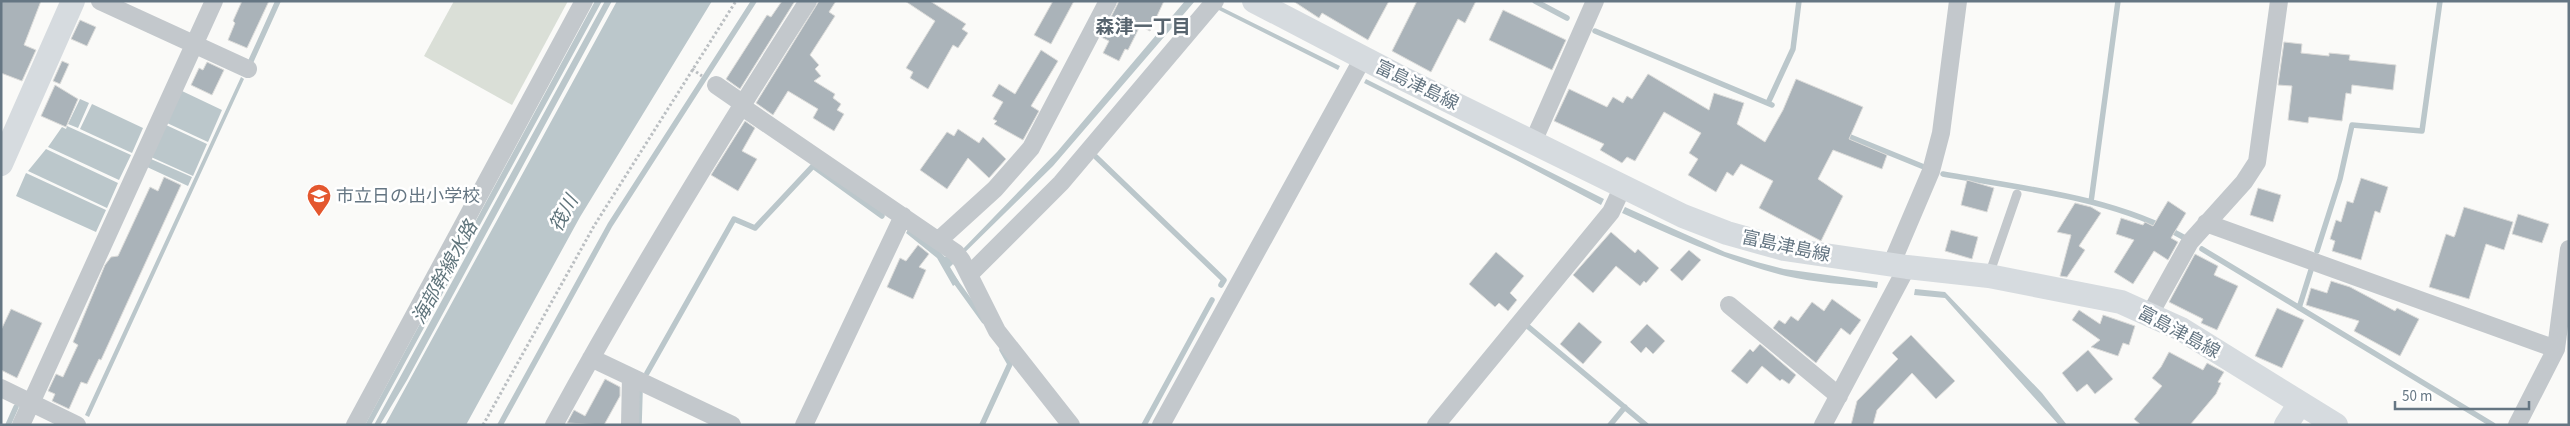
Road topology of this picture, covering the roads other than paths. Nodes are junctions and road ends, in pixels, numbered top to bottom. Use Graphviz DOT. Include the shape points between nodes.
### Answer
graph roads {
  1 [pos="73,1"];
  2 [pos="100,1"];
  3 [pos="214,1"];
  4 [pos="584,1"];
  5 [pos="808,1"];
  6 [pos="1108,1"];
  7 [pos="1254,1"];
  8 [pos="1596,1"];
  9 [pos="1958,1"];
  10 [pos="2279,1"];
  11 [pos="1213,4"];
  12 [pos="195,44"];
  13 [pos="1363,58"];
  14 [pos="248,69"];
  15 [pos="716,85"];
  16 [pos="742,104"];
  17 [pos="1533,142"];
  18 [pos="1,164"];
  19 [pos="1623,186"];
  20 [pos="2016,194"];
  21 [pos="903,216"];
  22 [pos="2206,223"];
  23 [pos="939,240"];
  24 [pos="2569,249"];
  25 [pos="962,263"];
  26 [pos="1899,266"];
  27 [pos="1989,276"];
  28 [pos="1729,305"];
  29 [pos="2150,314"];
  30 [pos="2556,348"];
  31 [pos="591,358"];
  32 [pos="631,377"];
  33 [pos="1,388"];
  34 [pos="1839,396"];
  35 [pos="31,402"];
  36 [pos="2300,403"];
  37 [pos="1827,423"];
  38 [pos="21,425"];
  39 [pos="77,425"];
  40 [pos="355,425"];
  41 [pos="554,425"];
  42 [pos="630,425"];
  43 [pos="732,425"];
  44 [pos="804,425"];
  45 [pos="1071,425"];
  46 [pos="1161,425"];
  47 [pos="1436,425"];
  48 [pos="2286,425"];
  49 [pos="2336,425"];
  50 [pos="2517,425"];
  1 -- 18 [label="main road"];
  2 -- 12 [label="street"];
  3 -- 12 [label="street"];
  4 -- 40 [label="street"];
  5 -- 16 [label="street"];
  6 -- 23 [label="street" via="1031,148 995,189"];
  7 -- 13 [label="main road, 富島津島線"];
  8 -- 17 [label="street"];
  9 -- 26 [label="street" via="1941,133"];
  10 -- 22 [label="street" via="2257,162 2244,182"];
  11 -- 25 [label="street" via="1061,183"];
  12 -- 14 [label="street"];
  12 -- 35 [label="street"];
  13 -- 17 [label="main road, 富島津島線"];
  13 -- 46 [label="street"];
  15 -- 16 [label="street"];
  16 -- 21 [label="street"];
  16 -- 31 [label="street"];
  17 -- 19 [label="main road, 富島津島線"];
  19 -- 26 [label="main road, 富島津島線" via="1683,216 1727,233 1784,249"];
  19 -- 47 [label="street" via="1611,212"];
  20 -- 27 [label="lane"];
  21 -- 23 [label="street"];
  21 -- 44 [label="street"];
  22 -- 29 [label="street" via="2190,242"];
  22 -- 30 [label="street"];
  23 -- 25 [label="street"];
  24 -- 30 [label="street"];
  25 -- 45 [label="street" via="997,331"];
  26 -- 27 [label="main road, 富島津島線"];
  26 -- 34 [label="street"];
  27 -- 29 [label="main road, 富島津島線" via="2121,302"];
  28 -- 34 [label="street"];
  29 -- 36 [label="main road, 富島津島線" via="2181,329"];
  30 -- 50 [label="street"];
  31 -- 32 [label="street"];
  31 -- 41 [label="street"];
  32 -- 42 [label="street"];
  32 -- 43 [label="street"];
  33 -- 35 [label="street"];
  34 -- 37 [label="street"];
  35 -- 38 [label="street"];
  35 -- 39 [label="street"];
  36 -- 48 [label="main road"];
  36 -- 49 [label="main road, 富島津島線"];
}
